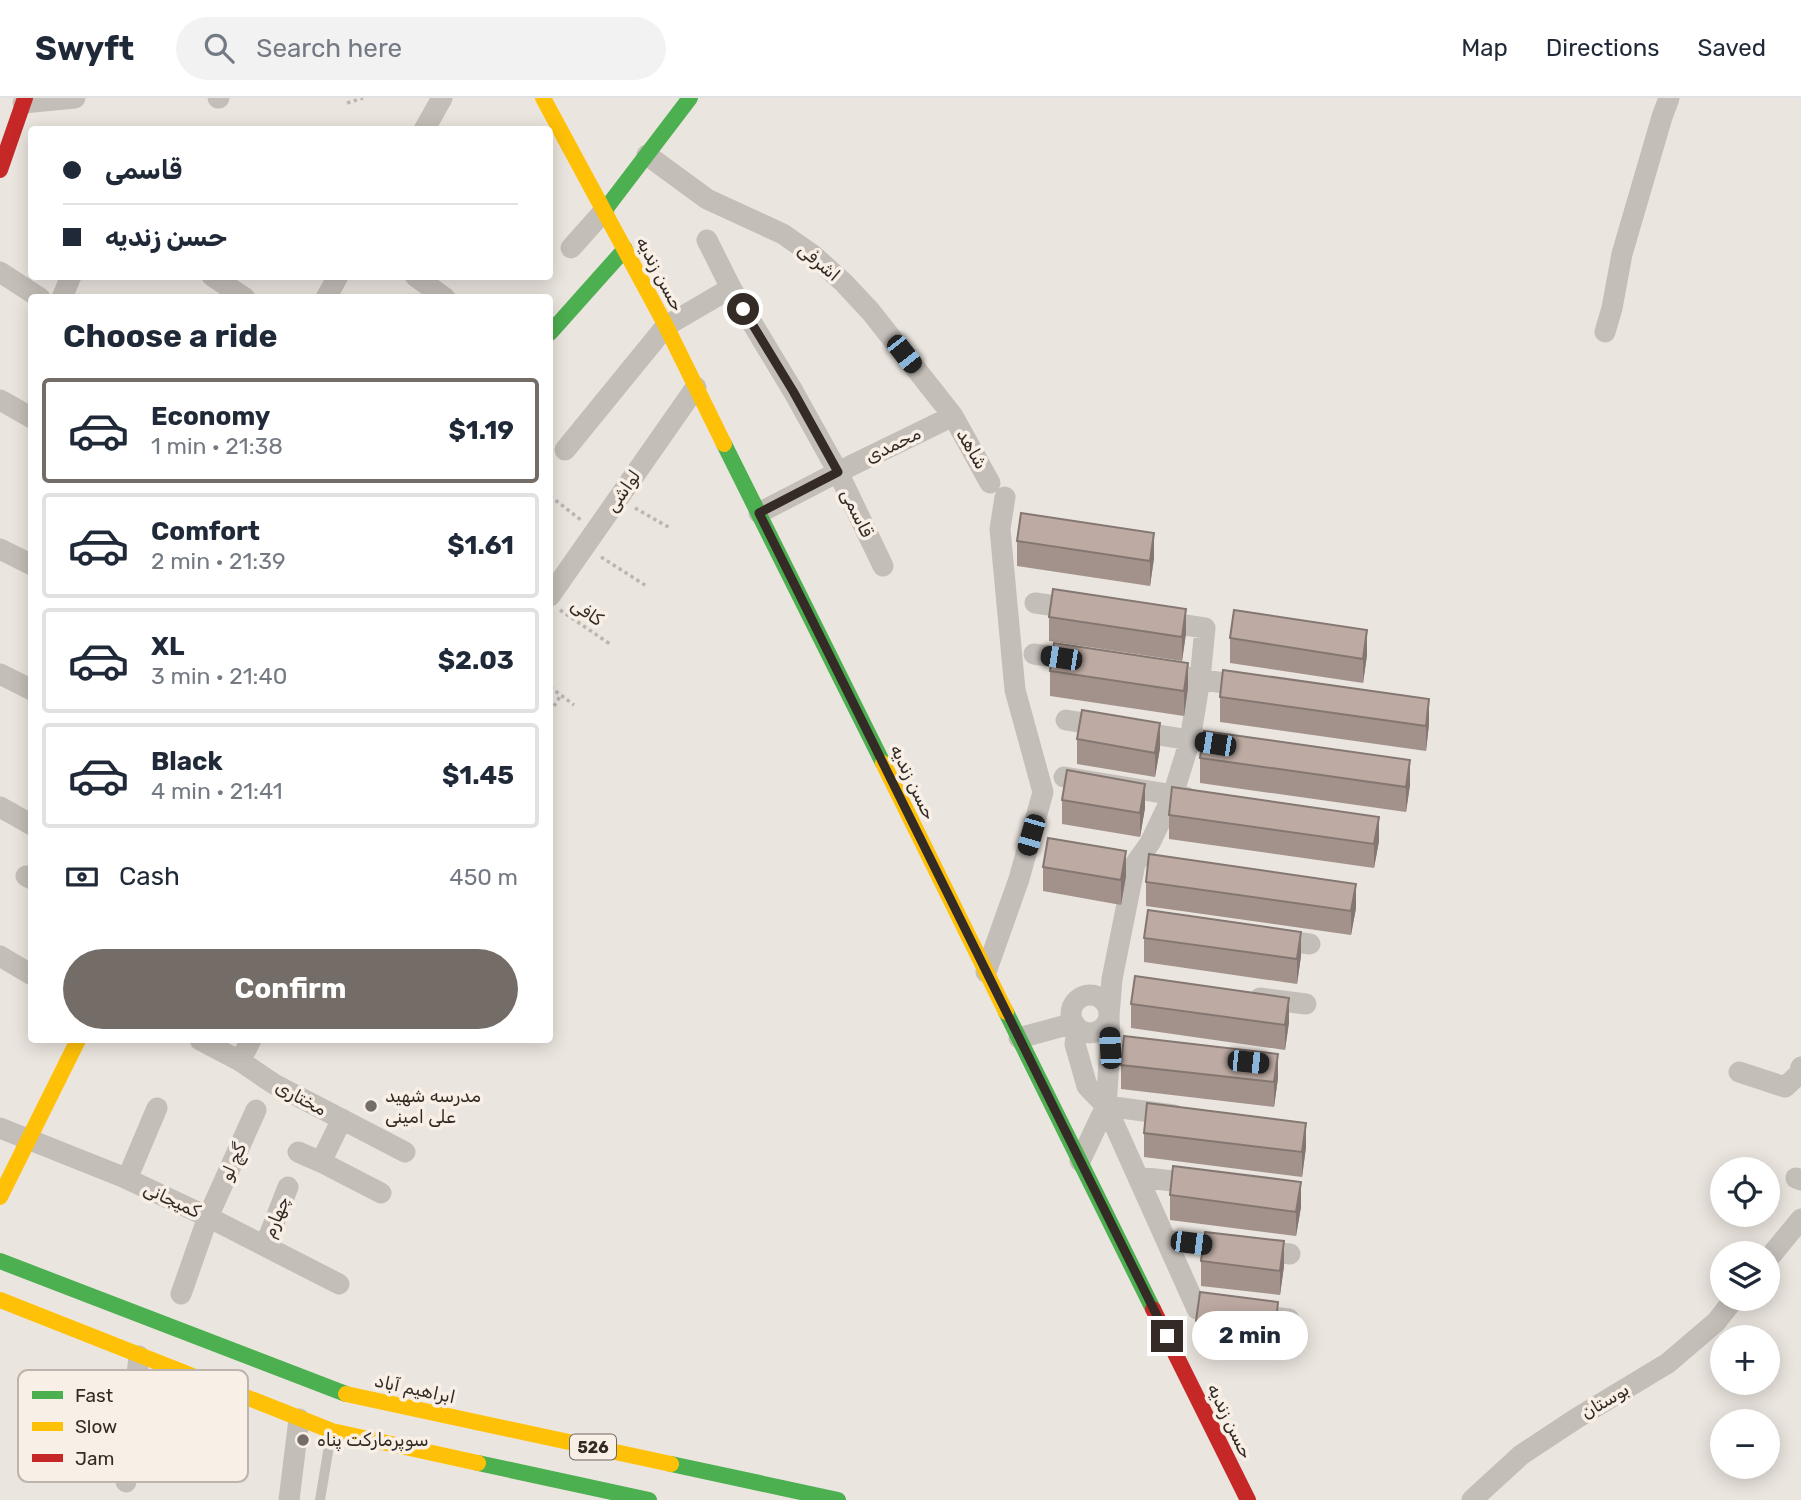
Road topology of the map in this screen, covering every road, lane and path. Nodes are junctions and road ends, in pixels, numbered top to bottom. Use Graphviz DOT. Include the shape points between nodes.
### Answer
graph roads {
  1 [pos="75,98"];
  2 [pos="363,98"];
  3 [pos="442,98"];
  4 [pos="543,98"];
  5 [pos="690,98"];
  6 [pos="1669,98"];
  7 [pos="24,101"];
  8 [pos="347,103"];
  9 [pos="426,126"];
  10 [pos="551,126"];
  11 [pos="7,131"];
  12 [pos="556,141"];
  13 [pos="647,155"];
  14 [pos="0,170"];
  15 [pos="604,211"];
  16 [pos="707,240"];
  17 [pos="571,248"];
  18 [pos="625,249"];
  19 [pos="0,272"];
  20 [pos="218,280"];
  21 [pos="731,288"];
  22 [pos="34,294"];
  23 [pos="239,294"];
  24 [pos="666,326"];
  25 [pos="553,330"];
  26 [pos="1605,332"];
  27 [pos="696,387"];
  28 [pos="0,400"];
  29 [pos="28,416"];
  30 [pos="953,416"];
  31 [pos="565,450"];
  32 [pos="838,472"];
  33 [pos="553,499"];
  34 [pos="618,499"];
  35 [pos="759,513"];
  36 [pos="670,528"];
  37 [pos="589,539"];
  38 [pos="0,549"];
  39 [pos="28,563"];
  40 [pos="883,566"];
  41 [pos="648,587"];
  42 [pos="554,603"];
  43 [pos="1035,603"];
  44 [pos="1101,612"];
  45 [pos="1140,618"];
  46 [pos="610,644"];
  47 [pos="1034,654"];
  48 [pos="1103,665"];
  49 [pos="0,674"];
  50 [pos="1172,675"];
  51 [pos="1200,679"];
  52 [pos="28,688"];
  53 [pos="1264,688"];
  54 [pos="553,689"];
  55 [pos="561,695"];
  56 [pos="574,705"];
  57 [pos="553,707"];
  58 [pos="1066,720"];
  59 [pos="1190,740"];
  60 [pos="1216,744"];
  61 [pos="1064,777"];
  62 [pos="1173,795"];
  63 [pos="1200,799"];
  64 [pos="0,807"];
  65 [pos="28,823"];
  66 [pos="1112,860"];
  67 [pos="1135,864"];
  68 [pos="1163,868"];
  69 [pos="1257,937"];
  70 [pos="1310,944"];
  71 [pos="0,956"];
  72 [pos="986,972"];
  73 [pos="28,973"];
  74 [pos="1237,995"];
  75 [pos="1306,1004"];
  76 [pos="1109,1016"];
  77 [pos="1076,1026"];
  78 [pos="1019,1038"];
  79 [pos="76,1043"];
  80 [pos="206,1043"];
  81 [pos="249,1043"];
  82 [pos="240,1061"];
  83 [pos="1801,1067"];
  84 [pos="1739,1072"];
  85 [pos="1107,1106"];
  86 [pos="157,1108"];
  87 [pos="256,1110"];
  88 [pos="1188,1117"];
  89 [pos="342,1119"];
  90 [pos="0,1128"];
  91 [pos="28,1139"];
  92 [pos="298,1152"];
  93 [pos="405,1152"];
  94 [pos="1080,1161"];
  95 [pos="321,1162"];
  96 [pos="1138,1177"];
  97 [pos="127,1179"];
  98 [pos="288,1187"];
  99 [pos="1220,1187"];
  100 [pos="381,1193"];
  101 [pos="0,1197"];
  102 [pos="208,1217"];
  103 [pos="1801,1219"];
  104 [pos="1166,1240"];
  105 [pos="1780,1244"];
  106 [pos="265,1246"];
  107 [pos="1290,1254"];
  108 [pos="0,1261"];
  109 [pos="339,1284"];
  110 [pos="181,1294"];
  111 [pos="0,1300"];
  112 [pos="1725,1311"];
  113 [pos="1289,1319"];
  114 [pos="139,1356"];
  115 [pos="138,1370"];
  116 [pos="175,1370"];
  117 [pos="248,1399"];
  118 [pos="299,1419"];
  119 [pos="332,1431"];
  120 [pos="558,1480"];
  121 [pos="1242,1495"];
  122 [pos="289,1500"];
  123 [pos="320,1500"];
  124 [pos="548,1500"];
  125 [pos="649,1500"];
  126 [pos="838,1500"];
  127 [pos="1472,1500"];
  1 -- 7 [label="street"];
  2 -- 8 [label="path"];
  3 -- 9 [label="street"];
  4 -- 10 [label="street, حسن زندیه"];
  5 -- 13 [label="street"];
  6 -- 26 [label="street" via="1622,254"];
  7 -- 11 [label="street"];
  11 -- 14 [label="street"];
  12 -- 15 [label="street, حسن زندیه"];
  13 -- 15 [label="street"];
  13 -- 30 [label="street, اشرفی" via="707,199 783,233 813,255 872,312"];
  15 -- 17 [label="street"];
  15 -- 18 [label="street, حسن زندیه"];
  16 -- 21 [label="street, قاسمی"];
  18 -- 24 [label="street, حسن زندیه"];
  18 -- 25 [label="street"];
  19 -- 22 [label="street"];
  20 -- 23 [label="street"];
  21 -- 24 [label="street"];
  21 -- 32 [label="street, قاسمی"];
  24 -- 27 [label="street, حسن زندیه"];
  24 -- 31 [label="street"];
  27 -- 34 [label="street, لواشی"];
  27 -- 35 [label="street, حسن زندیه"];
  28 -- 29 [label="street"];
  30 -- 32 [label="street, محمدی"];
  30 -- 72 [label="street, شاهد" via="998,490 1015,690 1043,792"];
  32 -- 35 [label="street, محمدی"];
  32 -- 40 [label="street, قاسمی"];
  33 -- 37 [label="path"];
  34 -- 36 [label="path"];
  34 -- 37 [label="street, لواشی"];
  35 -- 72 [label="street, حسن زندیه"];
  37 -- 41 [label="path"];
  37 -- 42 [label="street, لواشی"];
  38 -- 39 [label="street"];
  42 -- 46 [label="path, کافی"];
  43 -- 44 [label="street"];
  45 -- 51 [label="street" via="1205,628"];
  47 -- 48 [label="street"];
  49 -- 52 [label="street"];
  50 -- 51 [label="street"];
  51 -- 53 [label="street"];
  51 -- 59 [label="street"];
  54 -- 55 [label="path"];
  55 -- 56 [label="path"];
  55 -- 57 [label="path"];
  58 -- 59 [label="street"];
  59 -- 60 [label="street"];
  59 -- 62 [label="street"];
  61 -- 62 [label="street"];
  62 -- 63 [label="street"];
  62 -- 67 [label="street"];
  64 -- 65 [label="street"];
  66 -- 67 [label="street"];
  67 -- 68 [label="street"];
  67 -- 76 [label="street" via="1132,921"];
  69 -- 70 [label="street"];
  71 -- 73 [label="street"];
  72 -- 78 [label="street, حسن زندیه"];
  74 -- 75 [label="street"];
  76 -- 77 [label="street" via="1104,1027 1094,1032"];
  76 -- 77 [label="street" via="1102,999 1083,996 1071,1011"];
  76 -- 85 [label="street" via="1117,1048"];
  77 -- 78 [label="street"];
  77 -- 85 [label="street" via="1075,1044 1087,1086"];
  78 -- 94 [label="street, حسن زندیه"];
  79 -- 91 [label="street"];
  80 -- 82 [label="street, مختاری"];
  81 -- 82 [label="street"];
  82 -- 89 [label="street, مختاری"];
  83 -- 84 [label="street" via="1785,1087"];
  85 -- 88 [label="street"];
  85 -- 94 [label="street"];
  85 -- 96 [label="street"];
  86 -- 97 [label="street"];
  87 -- 102 [label="street, گچ لو"];
  89 -- 93 [label="street, مختاری"];
  89 -- 95 [label="street"];
  90 -- 91 [label="street, کمیجانی"];
  91 -- 97 [label="street, کمیجانی"];
  91 -- 101 [label="street"];
  92 -- 95 [label="street"];
  94 -- 121 [label="street, حسن زندیه"];
  95 -- 100 [label="street"];
  96 -- 99 [label="street"];
  96 -- 104 [label="street"];
  97 -- 102 [label="street, کمیجانی"];
  98 -- 106 [label="street, چهارم"];
  102 -- 106 [label="street, کمیجانی"];
  102 -- 110 [label="street, گچ لو"];
  103 -- 105 [label="street"];
  104 -- 107 [label="street"];
  104 -- 113 [label="street" via="1197,1309"];
  106 -- 109 [label="street, کمیجانی"];
  108 -- 126 [label="street, ابراهیم آباد / 526" via="347,1394"];
  111 -- 114 [label="street, 526"];
  112 -- 127 [label="street, بوستان" via="1668,1363 1521,1455"];
  114 -- 115 [label="street"];
  114 -- 116 [label="street, 526"];
  117 -- 118 [label="street, 526"];
  118 -- 119 [label="street, 526"];
  118 -- 122 [label="street"];
  119 -- 120 [label="street, 526"];
  119 -- 123 [label="lane"];
  120 -- 124 [label="street"];
  120 -- 125 [label="street, 526"];
}
